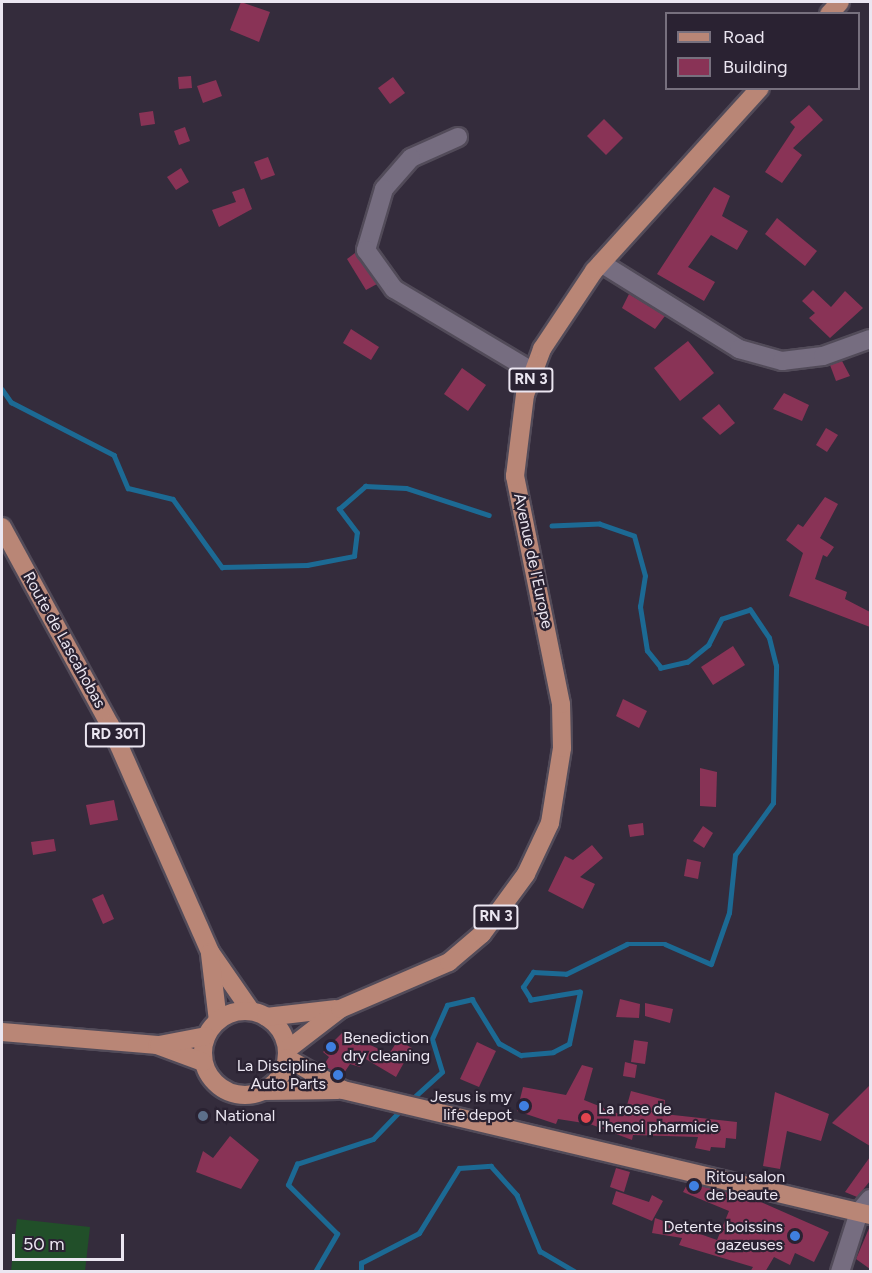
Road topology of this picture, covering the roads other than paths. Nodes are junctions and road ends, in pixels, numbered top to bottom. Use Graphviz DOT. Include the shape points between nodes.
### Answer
graph roads {
  1 [pos="758,90"];
  2 [pos="458,137"];
  3 [pos="601,263"];
  4 [pos="870,339"];
  5 [pos="534,372"];
  6 [pos="4,533"];
  7 [pos="210,952"];
  8 [pos="340,1009"];
  9 [pos="259,1014"];
  10 [pos="218,1021"];
  11 [pos="2,1032"];
  12 [pos="206,1036"];
  13 [pos="157,1045"];
  14 [pos="287,1054"];
  15 [pos="203,1062"];
  16 [pos="343,1090"];
  17 [pos="264,1091"];
  18 [pos="867,1208"];
  19 [pos="840,1272"];
  1 -- 3 [label="main road, Avenue de l'Europe / RN 3"];
  2 -- 5 [label="street" via="411,158 384,189 366,250 394,289"];
  3 -- 4 [label="street" via="739,349 782,361 823,356"];
  3 -- 5 [label="main road, Avenue de l'Europe / RN 3" via="562,313"];
  5 -- 8 [label="main road, Avenue de l'Europe / RN 3" via="516,436 515,476 561,704 562,748 550,823 526,874 482,934 449,962"];
  6 -- 7 [label="main road, Route de Lascahobas / RD 301" via="111,725"];
  7 -- 9 [label="main road, Route de Lascahobas / RD 301"];
  7 -- 10 [label="main road, Route de Lascahobas / RD 301"];
  8 -- 9 [label="main road, Avenue de l'Europe / RN 3"];
  8 -- 14 [label="main road, Avenue de l'Europe / RN 3"];
  9 -- 10 [label="main road"];
  9 -- 14 [label="main road" via="277,1025"];
  10 -- 12 [label="main road"];
  11 -- 13 [label="main road"];
  12 -- 13 [label="main road"];
  12 -- 15 [label="main road"];
  13 -- 15 [label="main road"];
  14 -- 16 [label="main road"];
  14 -- 17 [label="main road" via="283,1072"];
  15 -- 17 [label="main road" via="215,1084 230,1093"];
  16 -- 17 [label="main road"];
  16 -- 18 [label="main road"];
  18 -- 19 [label="street"];
}
